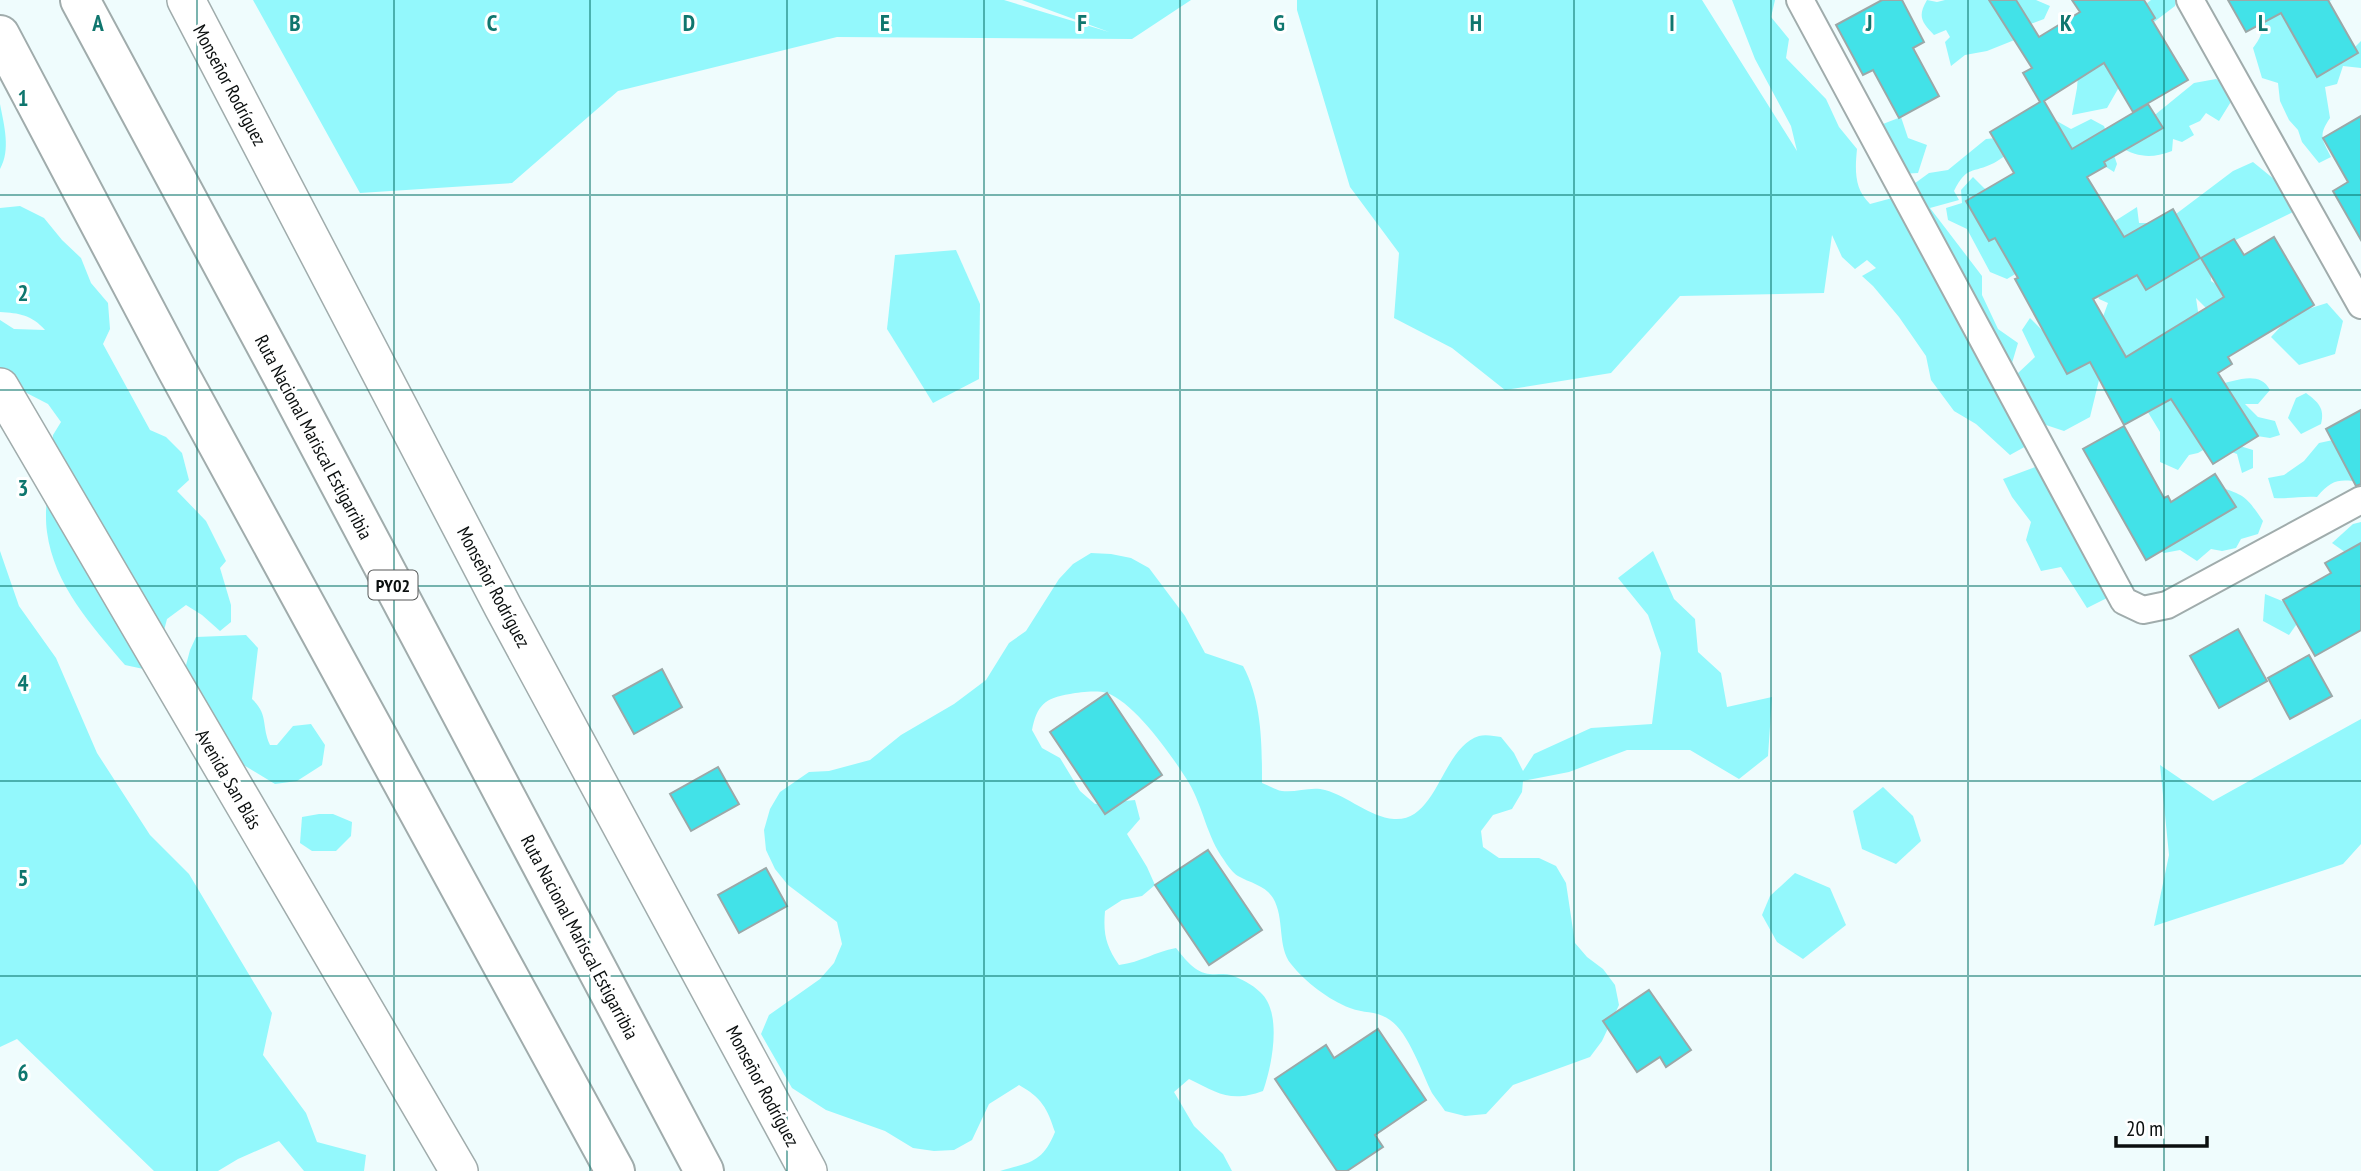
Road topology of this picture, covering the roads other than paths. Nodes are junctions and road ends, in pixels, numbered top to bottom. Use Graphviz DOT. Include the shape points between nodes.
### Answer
graph roads {
  1 [pos="80,0"];
  2 [pos="186,0"];
  3 [pos="1800,0"];
  4 [pos="2190,0"];
  5 [pos="0,35"];
  6 [pos="2361,305"];
  7 [pos="0,387"];
  8 [pos="2361,500"];
  9 [pos="459,1171"];
  10 [pos="615,1171"];
  11 [pos="704,1171"];
  12 [pos="808,1171"];
  1 -- 11 [label="highway, Ruta Nacional Mariscal Estigarribia / PY02"];
  2 -- 12 [label="street, Monseñor Rodríguez" via="503,607"];
  3 -- 8 [label="street" via="2124,601 2143,610 2168,606"];
  4 -- 6 [label="street"];
  5 -- 10 [label="highway" via="176,368"];
  7 -- 9 [label="street, Avenida San Blás"];
}
